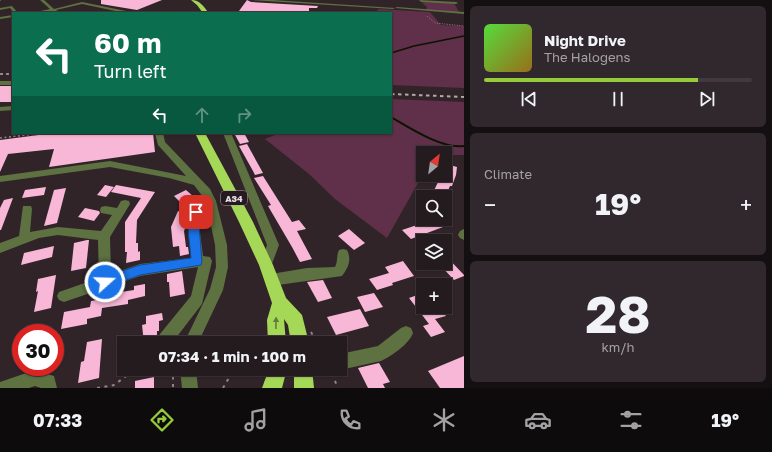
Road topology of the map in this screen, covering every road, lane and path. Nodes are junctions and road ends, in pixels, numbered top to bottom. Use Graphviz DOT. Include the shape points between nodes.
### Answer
graph roads {
  1 [pos="0,0"];
  2 [pos="2,0"];
  3 [pos="42,0"];
  4 [pos="193,0"];
  5 [pos="253,0"];
  6 [pos="266,0"];
  7 [pos="351,0"];
  8 [pos="421,0"];
  9 [pos="455,1"];
  10 [pos="308,4"];
  11 [pos="399,5"];
  12 [pos="344,6"];
  13 [pos="352,6"];
  14 [pos="376,7"];
  15 [pos="238,8"];
  16 [pos="0,9"];
  17 [pos="413,9"];
  18 [pos="53,10"];
  19 [pos="304,10"];
  20 [pos="15,12"];
  21 [pos="39,12"];
  22 [pos="58,12"];
  23 [pos="129,12"];
  24 [pos="205,12"];
  25 [pos="236,12"];
  26 [pos="344,12"];
  27 [pos="464,13"];
  28 [pos="427,15"];
  29 [pos="12,16"];
  30 [pos="0,18"];
  31 [pos="464,26"];
  32 [pos="0,82"];
  33 [pos="12,83"];
  34 [pos="12,108"];
  35 [pos="0,109"];
  36 [pos="41,134"];
  37 [pos="159,134"];
  38 [pos="201,134"];
  39 [pos="228,134"];
  40 [pos="20,136"];
  41 [pos="0,138"];
  42 [pos="182,167"];
  43 [pos="168,175"];
  44 [pos="0,179"];
  45 [pos="198,183"];
  46 [pos="27,208"];
  47 [pos="187,208"];
  48 [pos="105,210"];
  49 [pos="104,236"];
  50 [pos="24,239"];
  51 [pos="0,248"];
  52 [pos="343,254"];
  53 [pos="201,261"];
  54 [pos="266,265"];
  55 [pos="271,280"];
  56 [pos="105,282"];
  57 [pos="64,296"];
  58 [pos="280,303"];
  59 [pos="310,329"];
  60 [pos="406,333"];
  61 [pos="167,336"];
  62 [pos="193,336"];
  63 [pos="276,336"];
  64 [pos="299,336"];
  65 [pos="314,336"];
  66 [pos="347,364"];
  67 [pos="126,376"];
  68 [pos="174,376"];
  69 [pos="230,376"];
  70 [pos="276,376"];
  71 [pos="303,376"];
  72 [pos="337,376"];
  73 [pos="6,388"];
  74 [pos="49,388"];
  75 [pos="97,388"];
  76 [pos="173,388"];
  77 [pos="223,388"];
  78 [pos="272,388"];
  79 [pos="304,388"];
  80 [pos="338,388"];
  1 -- 2 [label="path"];
  3 -- 18 [label="street"];
  4 -- 24 [label="highway"];
  5 -- 6 [label="street"];
  6 -- 10 [label="street"];
  7 -- 13 [label="street"];
  8 -- 9 [label="street"];
  9 -- 27 [label="street" via="460,4 459,7"];
  10 -- 12 [label="street"];
  10 -- 19 [label="street"];
  11 -- 14 [label="street"];
  11 -- 14 [label="street" via="385,3"];
  11 -- 17 [label="street"];
  11 -- 17 [label="street"];
  12 -- 13 [label="street"];
  12 -- 26 [label="street"];
  13 -- 14 [label="street"];
  15 -- 25 [label="street"];
  16 -- 20 [label="street" via="10,6"];
  17 -- 27 [label="street"];
  18 -- 21 [label="street"];
  18 -- 22 [label="street"];
  18 -- 23 [label="street" via="82,3"];
  28 -- 31 [label="path" via="435,23"];
  29 -- 30 [label="street"];
  32 -- 33 [label="street"];
  34 -- 35 [label="street"];
  36 -- 40 [label="path"];
  37 -- 42 [label="street" via="161,143"];
  38 -- 54 [label="highway, A34"];
  39 -- 54 [label="street" via="273,245"];
  40 -- 41 [label="path"];
  42 -- 43 [label="street"];
  42 -- 45 [label="street"];
  43 -- 44 [label="street" via="110,164"];
  43 -- 45 [label="street"];
  45 -- 62 [label="street" via="211,202 221,245 222,267 216,290"];
  46 -- 50 [label="street"];
  47 -- 53 [label="street" via="196,212 194,225"];
  48 -- 49 [label="street" via="122,208"];
  49 -- 50 [label="street" via="58,231"];
  49 -- 56 [label="street"];
  50 -- 51 [label="street"];
  52 -- 55 [label="street" via="343,265 338,272"];
  53 -- 56 [label="street" via="140,270"];
  53 -- 61 [label="street" via="197,299"];
  54 -- 55 [label="highway, A34"];
  55 -- 58 [label="highway, A34"];
  56 -- 57 [label="street" via="78,286"];
  63 -- 58 [label="highway, one-way" via="275,320"];
  58 -- 64 [label="highway, A34" via="296,321"];
  59 -- 65 [label="path"];
  60 -- 66 [label="street" via="381,353"];
  67 -- 75 [label="path" via="114,385"];
  68 -- 76 [label="path"];
  69 -- 77 [label="path"];
  70 -- 78 [label="highway"];
  71 -- 79 [label="highway"];
  72 -- 80 [label="path"];
  73 -- 74 [label="street" via="36,378 48,382"];
}
